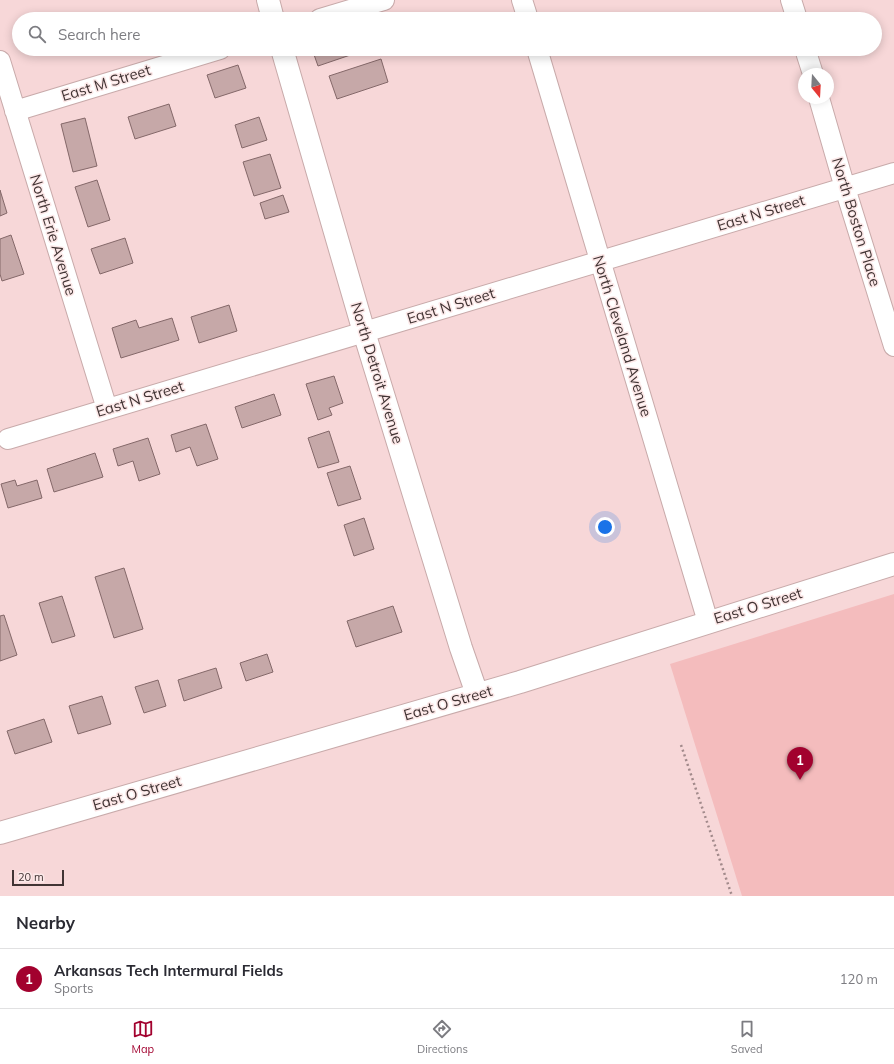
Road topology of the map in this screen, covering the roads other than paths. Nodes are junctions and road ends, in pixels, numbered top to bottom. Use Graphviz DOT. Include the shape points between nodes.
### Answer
graph roads {
  1 [pos="268,0"];
  2 [pos="384,0"];
  3 [pos="522,0"];
  4 [pos="791,0"];
  5 [pos="271,12"];
  6 [pos="344,12"];
  7 [pos="526,12"];
  8 [pos="795,12"];
  9 [pos="196,56"];
  10 [pos="284,56"];
  11 [pos="539,56"];
  12 [pos="807,56"];
  13 [pos="0,61"];
  14 [pos="811,68"];
  15 [pos="822,104"];
  16 [pos="15,110"];
  17 [pos="894,173"];
  18 [pos="845,188"];
  19 [pos="600,261"];
  20 [pos="364,332"];
  21 [pos="894,346"];
  22 [pos="107,409"];
  23 [pos="8,439"];
  24 [pos="894,564"];
  25 [pos="708,622"];
  26 [pos="477,694"];
  27 [pos="0,833"];
  1 -- 5 [label="street"];
  2 -- 6 [label="street"];
  3 -- 7 [label="street"];
  4 -- 8 [label="street"];
  9 -- 16 [label="street, East M Street"];
  10 -- 20 [label="street, North Detroit Avenue"];
  11 -- 19 [label="street, North Cleveland Avenue"];
  12 -- 14 [label="street"];
  13 -- 16 [label="street, North Erie Avenue"];
  15 -- 18 [label="street, North Boston Place"];
  16 -- 22 [label="street, North Erie Avenue"];
  17 -- 18 [label="street, East N Street"];
  18 -- 19 [label="street, East N Street"];
  18 -- 21 [label="street, North Boston Place"];
  19 -- 20 [label="street, East N Street"];
  19 -- 25 [label="street, North Cleveland Avenue"];
  20 -- 22 [label="street, East N Street"];
  20 -- 26 [label="street, North Detroit Avenue"];
  22 -- 23 [label="street, East N Street"];
  24 -- 25 [label="street, East O Street"];
  25 -- 26 [label="street, East O Street"];
  26 -- 27 [label="street, East O Street"];
}
